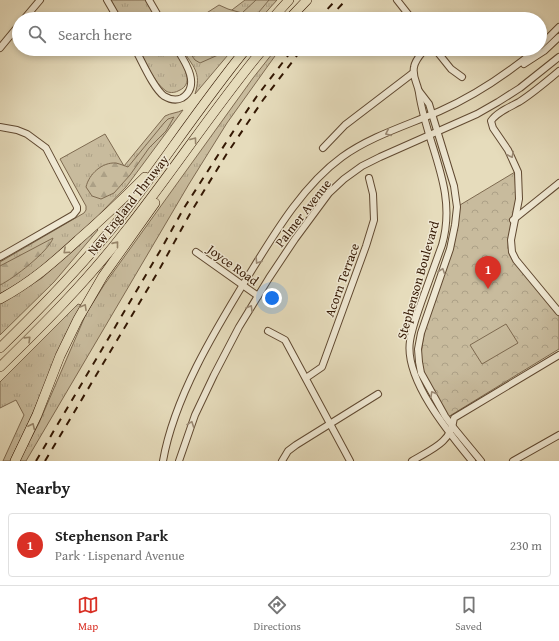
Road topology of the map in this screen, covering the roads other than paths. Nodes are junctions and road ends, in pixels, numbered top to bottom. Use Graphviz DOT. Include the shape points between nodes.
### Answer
graph roads {
  1 [pos="40,0"];
  2 [pos="107,0"];
  3 [pos="149,0"];
  4 [pos="289,0"];
  5 [pos="307,0"];
  6 [pos="397,0"];
  7 [pos="30,12"];
  8 [pos="114,12"];
  9 [pos="156,12"];
  10 [pos="278,12"];
  11 [pos="296,12"];
  12 [pos="406,12"];
  13 [pos="559,27"];
  14 [pos="12,33"];
  15 [pos="559,37"];
  16 [pos="547,39"];
  17 [pos="0,48"];
  18 [pos="547,48"];
  19 [pos="139,56"];
  20 [pos="181,56"];
  21 [pos="241,56"];
  22 [pos="257,56"];
  23 [pos="420,56"];
  24 [pos="441,56"];
  25 [pos="528,56"];
  26 [pos="536,56"];
  27 [pos="559,57"];
  28 [pos="559,71"];
  29 [pos="413,73"];
  30 [pos="505,74"];
  31 [pos="462,77"];
  32 [pos="419,91"];
  33 [pos="432,114"];
  34 [pos="424,118"];
  35 [pos="0,127"];
  36 [pos="437,132"];
  37 [pos="429,135"];
  38 [pos="323,148"];
  39 [pos="166,157"];
  40 [pos="172,170"];
  41 [pos="369,178"];
  42 [pos="559,182"];
  43 [pos="513,220"];
  44 [pos="196,252"];
  45 [pos="0,257"];
  46 [pos="243,285"];
  47 [pos="258,296"];
  48 [pos="0,299"];
  49 [pos="559,312"];
  50 [pos="268,331"];
  51 [pos="0,348"];
  52 [pos="559,355"];
  53 [pos="0,366"];
  54 [pos="306,378"];
  55 [pos="378,394"];
  56 [pos="330,424"];
  57 [pos="453,427"];
  58 [pos="449,434"];
  59 [pos="559,435"];
  60 [pos="15,461"];
  61 [pos="163,461"];
  62 [pos="179,461"];
  63 [pos="282,461"];
  64 [pos="350,461"];
  65 [pos="412,461"];
  66 [pos="472,461"];
  67 [pos="481,461"];
  68 [pos="513,461"];
  1 -- 7 [label="street"];
  2 -- 8 [label="street"];
  3 -- 9 [label="street"];
  4 -- 10 [label="highway"];
  5 -- 11 [label="highway"];
  6 -- 12 [label="street"];
  13 -- 16 [label="street"];
  14 -- 17 [label="street"];
  15 -- 18 [label="street, Palmer Avenue"];
  19 -- 20 [label="street" via="157,88 164,96 174,100 187,94 191,83 187,65"];
  21 -- 39 [label="highway, New England Thruway"];
  40 -- 22 [label="highway, New England Thruway, one-way"];
  23 -- 29 [label="street" via="415,62"];
  24 -- 31 [label="street"];
  25 -- 30 [label="street, Palmer Avenue"];
  26 -- 30 [label="street, Palmer Avenue"];
  27 -- 36 [label="street, Palmer Avenue" via="498,102"];
  28 -- 43 [label="street, one-way" via="491,121 518,172 518,199"];
  29 -- 32 [label="street, Stephenson Boulevard"];
  29 -- 38 [label="street" via="345,125"];
  30 -- 33 [label="street, Palmer Avenue" via="467,98"];
  32 -- 33 [label="street, Stephenson Boulevard" via="429,104"];
  32 -- 34 [label="street, Stephenson Boulevard"];
  33 -- 34 [label="street, Palmer Avenue"];
  33 -- 36 [label="street, Stephenson Boulevard"];
  34 -- 37 [label="street, Stephenson Boulevard"];
  34 -- 46 [label="street, Palmer Avenue, one-way" via="363,145 342,157 325,172 309,187 295,206"];
  35 -- 45 [label="street" via="27,134 46,148 77,207 73,215"];
  36 -- 37 [label="street, Palmer Avenue"];
  57 -- 36 [label="street, Stephenson Boulevard, one-way" via="421,373 418,349 421,333 450,249 457,207 454,186"];
  37 -- 47 [label="street, Palmer Avenue" via="362,166 344,179 315,211"];
  37 -- 58 [label="street, Stephenson Boulevard" via="444,185 448,214 442,245 414,325 409,353 417,380"];
  39 -- 48 [label="highway, one-way" via="45,270"];
  39 -- 51 [label="highway, New England Thruway" via="85,260"];
  53 -- 40 [label="highway, New England Thruway, one-way" via="89,276 138,217"];
  60 -- 40 [label="highway, one-way" via="78,319 103,276 147,215"];
  41 -- 54 [label="street, Acorn Terrace" via="373,194 374,220 366,246 322,367"];
  42 -- 43 [label="street"];
  43 -- 49 [label="street" via="512,252"];
  44 -- 46 [label="street, Joyce Road"];
  46 -- 47 [label="street, Joyce Road"];
  46 -- 61 [label="street, Palmer Avenue" via="180,404"];
  62 -- 47 [label="street, Palmer Avenue, one-way" via="204,395"];
  50 -- 54 [label="street" via="285,340"];
  52 -- 57 [label="street" via="454,418"];
  54 -- 56 [label="street"];
  55 -- 56 [label="street"];
  56 -- 63 [label="street" via="291,448"];
  56 -- 64 [label="street"];
  57 -- 58 [label="street"];
  57 -- 67 [label="street, Stephenson Boulevard"];
  58 -- 65 [label="street" via="446,440"];
  58 -- 66 [label="street, Stephenson Boulevard"];
  59 -- 68 [label="street"];
}
